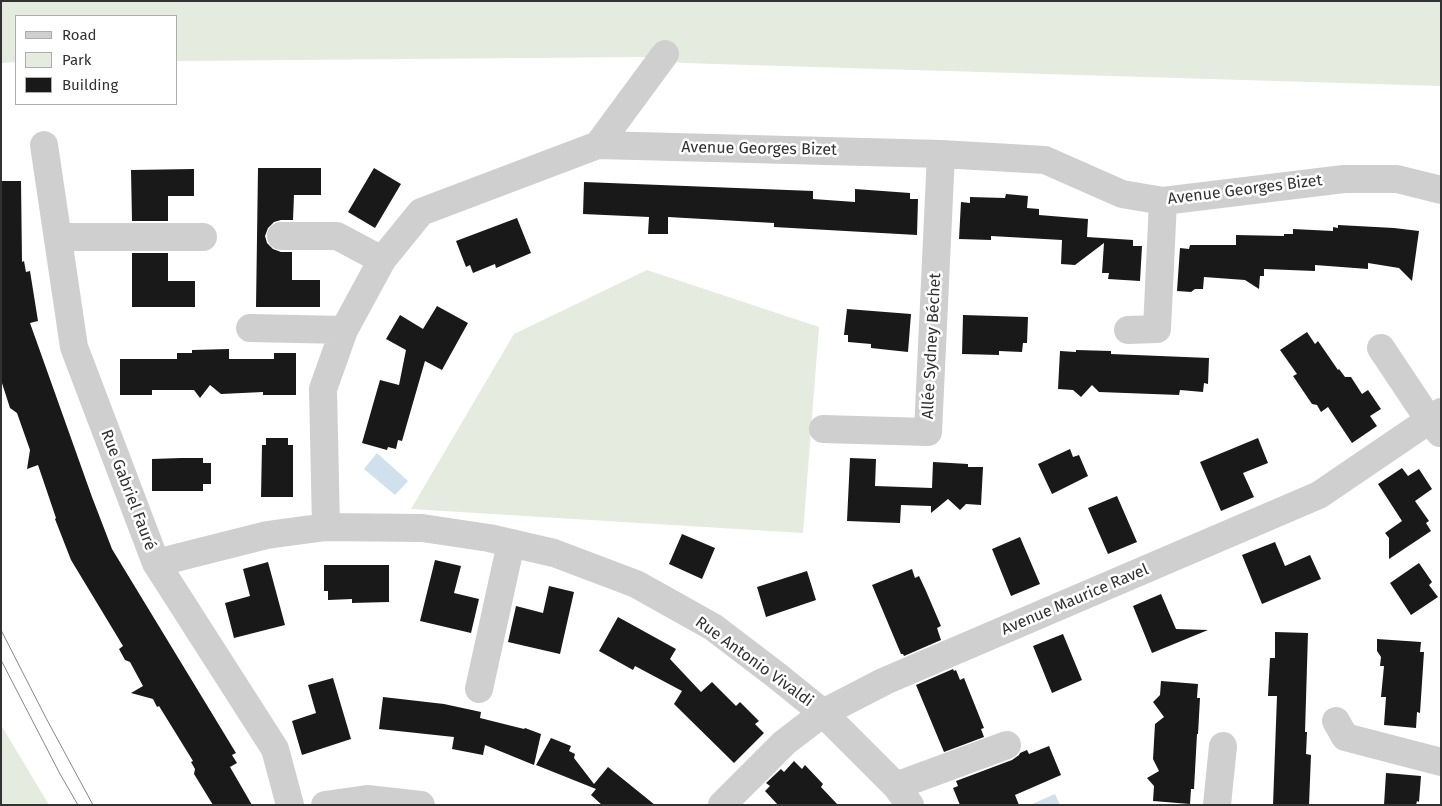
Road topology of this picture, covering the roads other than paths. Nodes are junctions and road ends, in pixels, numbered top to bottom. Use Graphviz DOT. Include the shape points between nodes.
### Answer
graph roads {
  1 [pos="665,54"];
  2 [pos="44,145"];
  3 [pos="598,145"];
  4 [pos="941,154"];
  5 [pos="1441,190"];
  6 [pos="1163,201"];
  7 [pos="281,236"];
  8 [pos="58,237"];
  9 [pos="203,237"];
  10 [pos="382,260"];
  11 [pos="250,328"];
  12 [pos="344,330"];
  13 [pos="1128,330"];
  14 [pos="1381,348"];
  15 [pos="1437,422"];
  16 [pos="822,429"];
  17 [pos="326,527"];
  18 [pos="511,543"];
  19 [pos="156,563"];
  20 [pos="479,689"];
  21 [pos="822,713"];
  22 [pos="1336,722"];
  23 [pos="1007,745"];
  24 [pos="1223,746"];
  25 [pos="1441,762"];
  26 [pos="903,795"];
  27 [pos="290,805"];
  28 [pos="325,805"];
  29 [pos="421,805"];
  30 [pos="722,805"];
  31 [pos="1217,805"];
  1 -- 3 [label="street"];
  2 -- 8 [label="street, Rue Gabriel Fauré"];
  3 -- 4 [label="street, Avenue Georges Bizet"];
  3 -- 10 [label="street, Avenue Georges Bizet" via="421,212"];
  4 -- 6 [label="street, Avenue Georges Bizet" via="1045,160 1122,194"];
  4 -- 16 [label="street, Allée Sydney Béchet" via="928,432"];
  5 -- 6 [label="street, Avenue Georges Bizet" via="1397,179 1344,179"];
  6 -- 13 [label="street" via="1157,329"];
  7 -- 10 [label="street" via="337,236"];
  8 -- 9 [label="street"];
  8 -- 19 [label="street, Rue Gabriel Fauré" via="74,347"];
  10 -- 12 [label="street, Avenue Georges Bizet"];
  11 -- 12 [label="street"];
  12 -- 17 [label="street, Avenue Georges Bizet" via="323,389"];
  14 -- 15 [label="street"];
  15 -- 21 [label="street, Avenue Maurice Ravel" via="1319,495 885,681"];
  17 -- 18 [label="street, Rue Antonio Vivaldi" via="422,528"];
  17 -- 19 [label="street, Rue Antonio Vivaldi" via="267,535"];
  18 -- 20 [label="street"];
  18 -- 21 [label="street, Rue Antonio Vivaldi" via="554,553 636,584 712,628"];
  19 -- 27 [label="street, Rue Gabriel Fauré" via="275,749"];
  21 -- 26 [label="street, Rue Antonio Vivaldi"];
  21 -- 30 [label="street, Avenue Maurice Ravel" via="784,743"];
  22 -- 25 [label="street" via="1345,737"];
  23 -- 26 [label="street"];
  24 -- 31 [label="street"];
  28 -- 29 [label="street" via="367,799"];
}
